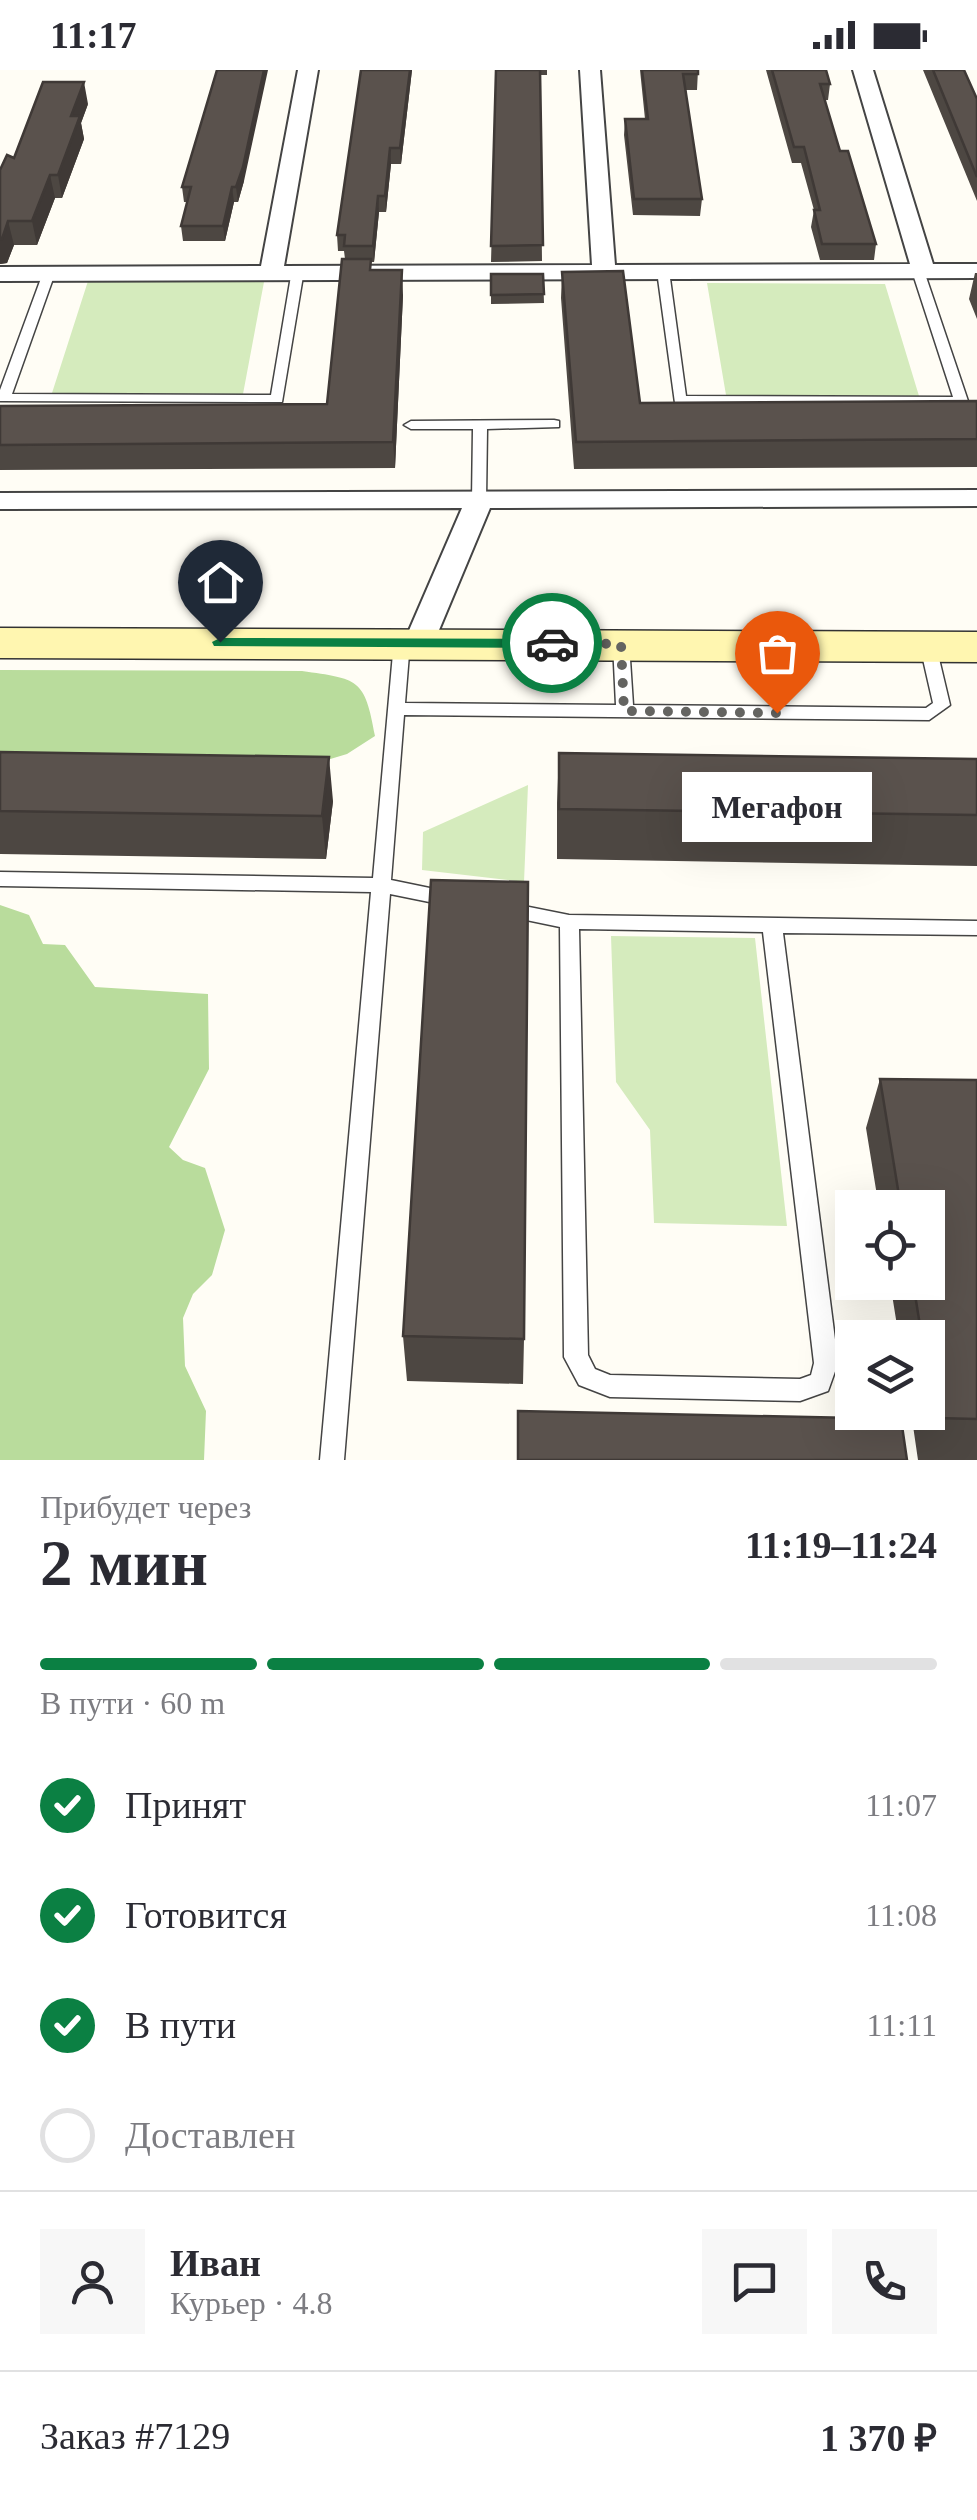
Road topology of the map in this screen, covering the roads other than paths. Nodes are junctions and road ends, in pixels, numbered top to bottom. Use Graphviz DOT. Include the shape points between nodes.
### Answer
graph roads {
  1 [pos="308,70"];
  2 [pos="590,70"];
  3 [pos="864,70"];
  4 [pos="272,270"];
  5 [pos="298,270"];
  6 [pos="604,271"];
  7 [pos="663,271"];
  8 [pos="921,271"];
  9 [pos="977,271"];
  10 [pos="48,273"];
  11 [pos="0,274"];
  12 [pos="554,424"];
  13 [pos="412,425"];
  14 [pos="480,425"];
  15 [pos="977,498"];
  16 [pos="479,500"];
  17 [pos="0,501"];
  18 [pos="411,642"];
  19 [pos="0,643"];
  20 [pos="621,644"];
  21 [pos="928,646"];
  22 [pos="977,647"];
  23 [pos="396,709"];
  24 [pos="624,711"];
  25 [pos="0,879"];
  26 [pos="382,885"];
  27 [pos="569,922"];
  28 [pos="772,925"];
  29 [pos="977,928"];
  30 [pos="332,1460"];
  1 -- 4 [label="street"];
  2 -- 6 [label="street"];
  3 -- 8 [label="street"];
  4 -- 5 [label="street"];
  4 -- 10 [label="street"];
  5 -- 6 [label="street"];
  5 -- 10 [label="lane" via="278,399 4,398"];
  6 -- 7 [label="street"];
  7 -- 8 [label="street"];
  7 -- 8 [label="lane" via="680,400 961,401"];
  8 -- 9 [label="street"];
  10 -- 11 [label="street"];
  12 -- 14 [label="lane"];
  13 -- 14 [label="lane"];
  14 -- 16 [label="lane"];
  15 -- 16 [label="street"];
  16 -- 17 [label="street"];
  16 -- 18 [label="street"];
  18 -- 19 [label="main road"];
  18 -- 20 [label="main road"];
  18 -- 23 [label="lane"];
  20 -- 21 [label="main road"];
  20 -- 24 [label="lane"];
  21 -- 22 [label="main road"];
  21 -- 24 [label="lane" via="942,705 930,714"];
  23 -- 24 [label="lane"];
  23 -- 26 [label="lane"];
  25 -- 26 [label="lane"];
  26 -- 27 [label="lane"];
  26 -- 30 [label="lane"];
  27 -- 28 [label="lane"];
  27 -- 28 [label="lane" via="576,1357 587,1377 610,1386 800,1390 820,1382 826,1362"];
  28 -- 29 [label="lane"];
}
